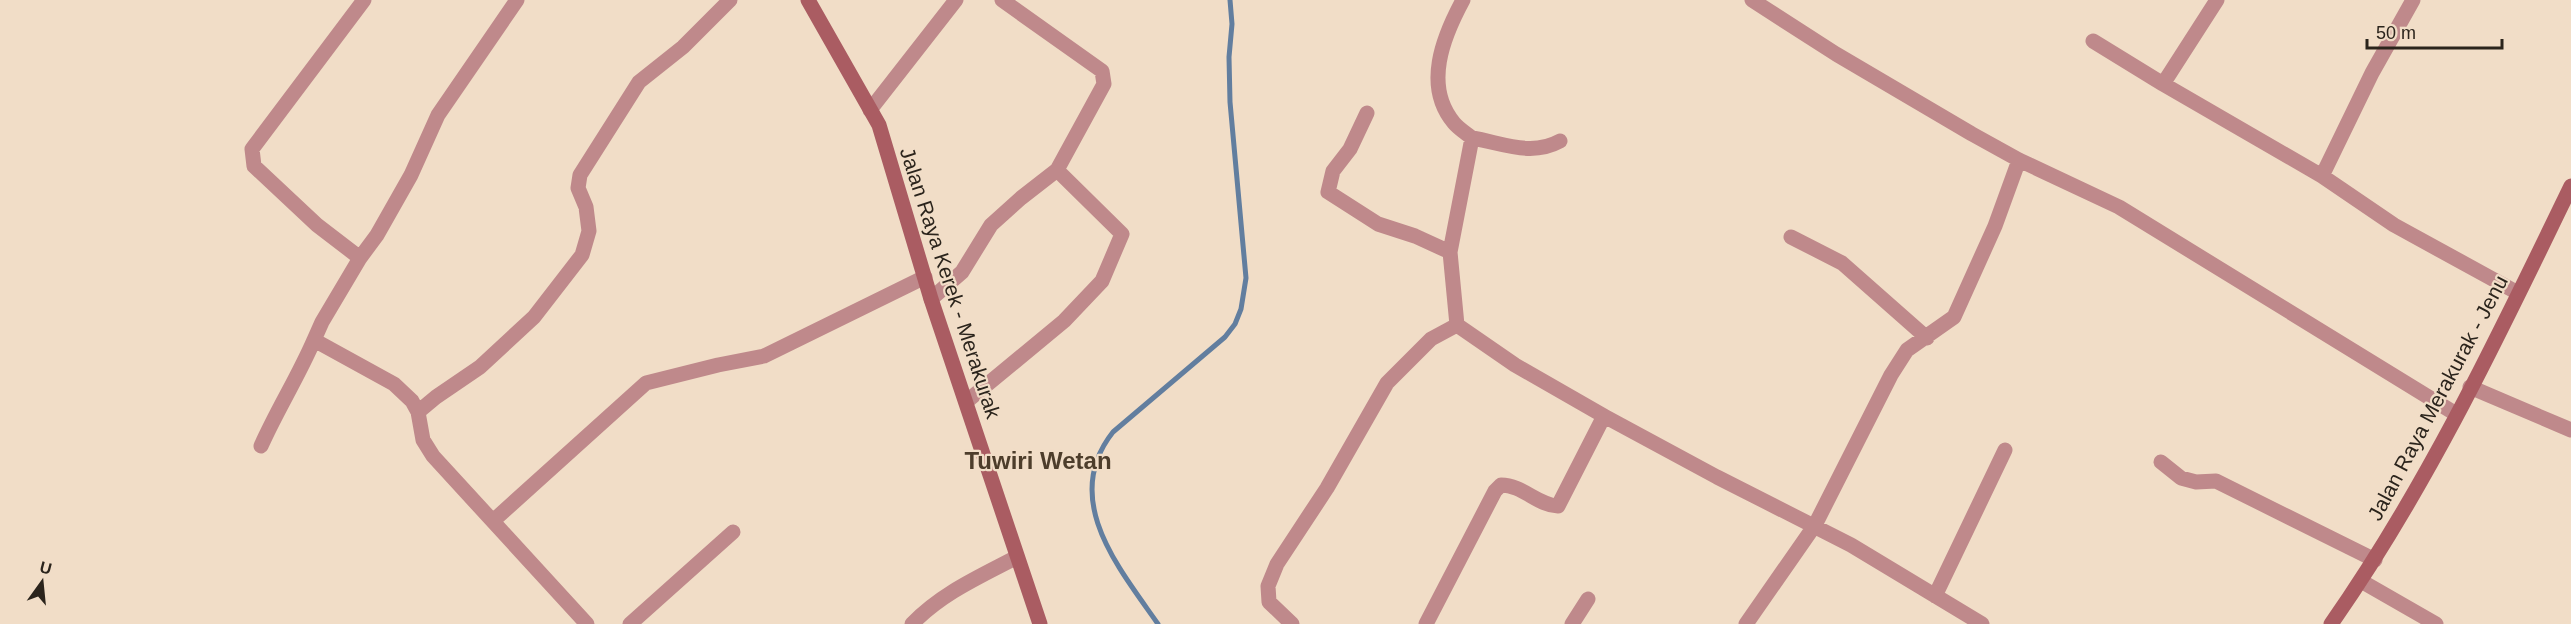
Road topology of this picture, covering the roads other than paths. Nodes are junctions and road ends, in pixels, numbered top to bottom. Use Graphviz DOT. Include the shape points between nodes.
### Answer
graph roads {
  1 [pos="364,0"];
  2 [pos="517,0"];
  3 [pos="730,0"];
  4 [pos="808,0"];
  5 [pos="956,0"];
  6 [pos="1002,0"];
  7 [pos="1462,0"];
  8 [pos="1752,0"];
  9 [pos="2217,0"];
  10 [pos="2413,0"];
  11 [pos="2093,41"];
  12 [pos="2163,84"];
  13 [pos="870,110"];
  14 [pos="1367,113"];
  15 [pos="1472,138"];
  16 [pos="1560,141"];
  17 [pos="2019,160"];
  18 [pos="1057,171"];
  19 [pos="2322,176"];
  20 [pos="2571,186"];
  21 [pos="1791,237"];
  22 [pos="1450,252"];
  23 [pos="360,258"];
  24 [pos="925,277"];
  25 [pos="2518,293"];
  26 [pos="932,299"];
  27 [pos="1457,325"];
  28 [pos="1927,338"];
  29 [pos="314,340"];
  30 [pos="2470,387"];
  31 [pos="966,402"];
  32 [pos="418,412"];
  33 [pos="2456,414"];
  34 [pos="1604,416"];
  35 [pos="2571,430"];
  36 [pos="261,446"];
  37 [pos="2005,450"];
  38 [pos="2161,462"];
  39 [pos="493,521"];
  40 [pos="1815,525"];
  41 [pos="733,532"];
  42 [pos="1017,557"];
  43 [pos="2375,560"];
  44 [pos="2361,581"];
  45 [pos="1935,596"];
  46 [pos="1588,599"];
  47 [pos="587,624"];
  48 [pos="630,624"];
  49 [pos="912,624"];
  50 [pos="1040,624"];
  51 [pos="1292,624"];
  52 [pos="1426,624"];
  53 [pos="1572,624"];
  54 [pos="1746,624"];
  55 [pos="1982,624"];
  56 [pos="2331,624"];
  57 [pos="2436,624"];
  1 -- 23 [label="street" via="252,149 254,166 317,225"];
  2 -- 23 [label="street" via="438,115 411,175"];
  3 -- 32 [label="street" via="684,47 639,82 580,175 578,188 590,231 582,255 534,317 480,367"];
  4 -- 13 [label="main road, Jalan Raya Kerek - Merakurak"];
  5 -- 13 [label="street"];
  6 -- 18 [label="street" via="1102,71 1104,84"];
  7 -- 15 [label="street" via="1437,67 1439,97 1454,123"];
  8 -- 17 [label="street" via="1836,54"];
  9 -- 12 [label="street"];
  10 -- 19 [label="street"];
  11 -- 12 [label="street"];
  12 -- 19 [label="street"];
  13 -- 24 [label="main road, Jalan Raya Kerek - Merakurak" via="879,125"];
  14 -- 22 [label="street" via="1350,149 1333,171 1328,192 1378,224"];
  15 -- 16 [label="street" via="1530,150"];
  15 -- 22 [label="street"];
  17 -- 28 [label="street" via="1995,226 1954,316"];
  17 -- 33 [label="street" via="2119,207"];
  18 -- 26 [label="street" via="991,225 962,272"];
  18 -- 31 [label="street" via="1122,234 1102,281 1065,321"];
  19 -- 25 [label="street" via="2394,225"];
  20 -- 25 [label="main road, Jalan Raya Merakurak - Jenu"];
  21 -- 28 [label="street" via="1842,263"];
  22 -- 27 [label="street"];
  23 -- 29 [label="street"];
  24 -- 26 [label="main road, Jalan Raya Kerek - Merakurak"];
  24 -- 39 [label="street" via="764,357 646,383"];
  25 -- 30 [label="main road, Jalan Raya Merakurak - Jenu"];
  26 -- 31 [label="main road, Jalan Raya Kerek - Merakurak"];
  27 -- 34 [label="street" via="1515,365"];
  27 -- 51 [label="street" via="1431,339 1387,383 1327,488 1277,564 1268,586 1269,602"];
  28 -- 40 [label="street" via="1907,350 1891,375"];
  29 -- 32 [label="street" via="394,384"];
  29 -- 36 [label="street"];
  30 -- 33 [label="main road, Jalan Raya Merakurak - Jenu"];
  30 -- 35 [label="street"];
  31 -- 42 [label="main road, Jalan Raya Kerek - Merakurak"];
  32 -- 39 [label="street" via="423,440 434,456"];
  33 -- 43 [label="main road, Jalan Raya Merakurak - Jenu"];
  34 -- 40 [label="street"];
  34 -- 52 [label="street" via="1558,506 1511,485 1501,485 1495,491"];
  37 -- 45 [label="street"];
  38 -- 43 [label="street" via="2181,478 2216,481"];
  39 -- 47 [label="street"];
  40 -- 45 [label="street"];
  40 -- 54 [label="street"];
  41 -- 48 [label="street"];
  42 -- 49 [label="street" via="963,584"];
  42 -- 50 [label="main road, Jalan Raya Kerek - Merakurak"];
  43 -- 44 [label="main road, Jalan Raya Merakurak - Jenu"];
  44 -- 56 [label="main road, Jalan Raya Merakurak - Jenu"];
  44 -- 57 [label="street"];
  45 -- 55 [label="street"];
  46 -- 53 [label="street"];
}
